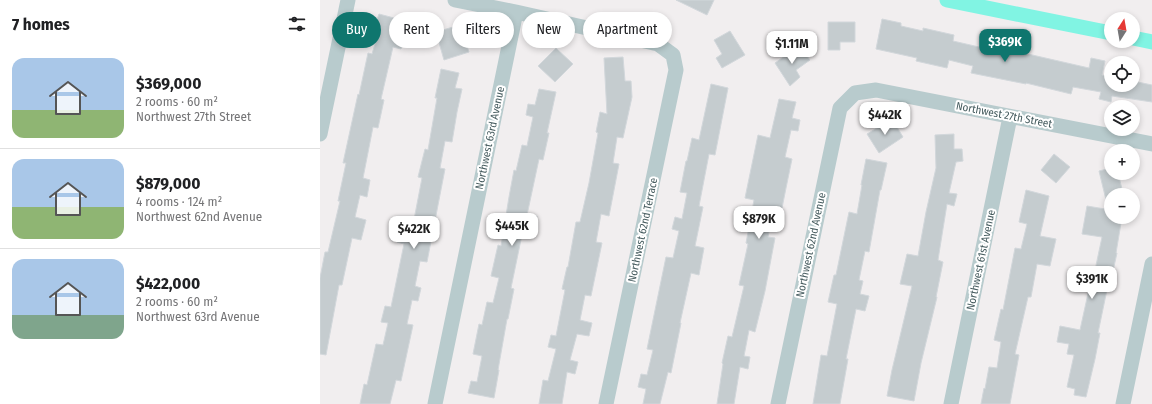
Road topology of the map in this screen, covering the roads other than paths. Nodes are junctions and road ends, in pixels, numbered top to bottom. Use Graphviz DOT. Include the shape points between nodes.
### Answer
graph roads {
  1 [pos="348,0"];
  2 [pos="455,0"];
  3 [pos="516,12"];
  4 [pos="855,93"];
  5 [pos="1010,117"];
  6 [pos="320,134"];
  7 [pos="1152,144"];
  8 [pos="1152,264"];
  9 [pos="435,404"];
  10 [pos="606,404"];
  11 [pos="778,404"];
  12 [pos="951,404"];
  13 [pos="1123,404"];
  1 -- 6 [label="street"];
  2 -- 3 [label="street"];
  3 -- 9 [label="street, Northwest 63rd Avenue"];
  3 -- 10 [label="street, Northwest 62nd Terrace" via="658,44 673,55 676,70"];
  4 -- 5 [label="street, Northwest 27th Street" via="876,90"];
  4 -- 11 [label="street, Northwest 62nd Avenue" via="840,108"];
  5 -- 7 [label="street, Northwest 27th Street"];
  5 -- 12 [label="street, Northwest 61st Avenue"];
  8 -- 13 [label="street"];
}
